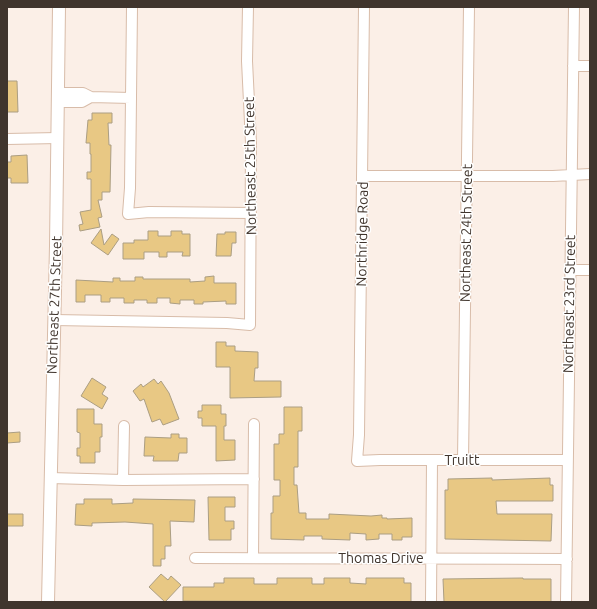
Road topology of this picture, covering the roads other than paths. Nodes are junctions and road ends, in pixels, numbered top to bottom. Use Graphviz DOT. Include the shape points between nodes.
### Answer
graph roads {
  1 [pos="59,7"];
  2 [pos="132,7"];
  3 [pos="248,7"];
  4 [pos="364,7"];
  5 [pos="469,7"];
  6 [pos="574,7"];
  7 [pos="572,66"];
  8 [pos="590,66"];
  9 [pos="58,97"];
  10 [pos="131,98"];
  11 [pos="58,138"];
  12 [pos="7,139"];
  13 [pos="590,174"];
  14 [pos="467,175"];
  15 [pos="571,175"];
  16 [pos="363,176"];
  17 [pos="251,213"];
  18 [pos="570,270"];
  19 [pos="590,270"];
  20 [pos="54,320"];
  21 [pos="254,424"];
  22 [pos="124,426"];
  23 [pos="432,460"];
  24 [pos="463,460"];
  25 [pos="567,460"];
  26 [pos="357,461"];
  27 [pos="50,478"];
  28 [pos="254,479"];
  29 [pos="123,480"];
  30 [pos="195,558"];
  31 [pos="253,558"];
  32 [pos="432,558"];
  33 [pos="566,559"];
  34 [pos="48,602"];
  35 [pos="431,602"];
  36 [pos="566,602"];
  1 -- 9 [label="street, Northeast 27th Street"];
  2 -- 10 [label="street"];
  3 -- 17 [label="street, Northeast 25th Street"];
  4 -- 16 [label="street, Northridge Road"];
  5 -- 14 [label="street, Northeast 24th Street"];
  6 -- 7 [label="street, Northeast 23rd Street"];
  7 -- 8 [label="street"];
  7 -- 15 [label="street, Northeast 23rd Street"];
  9 -- 10 [label="street" via="82,102 91,98"];
  9 -- 11 [label="street, Northeast 27th Street"];
  10 -- 17 [label="street" via="128,214"];
  11 -- 12 [label="street"];
  11 -- 20 [label="street, Northeast 27th Street"];
  13 -- 15 [label="street"];
  14 -- 15 [label="street"];
  14 -- 16 [label="street"];
  14 -- 24 [label="street, Northeast 24th Street"];
  15 -- 18 [label="street, Northeast 23rd Street"];
  16 -- 26 [label="street, Northridge Road"];
  17 -- 20 [label="street, Northeast 25th Street" via="250,325"];
  18 -- 19 [label="street"];
  18 -- 25 [label="street, Northeast 23rd Street"];
  20 -- 27 [label="street, Northeast 27th Street"];
  21 -- 28 [label="street"];
  22 -- 29 [label="street"];
  23 -- 24 [label="street, Truitt"];
  23 -- 26 [label="street, Truitt"];
  23 -- 32 [label="street"];
  24 -- 25 [label="street, Truitt"];
  25 -- 33 [label="street, Northeast 23rd Street"];
  27 -- 29 [label="street"];
  27 -- 34 [label="street, Northeast 27th Street"];
  28 -- 29 [label="street"];
  28 -- 31 [label="street"];
  30 -- 31 [label="street, Thomas Drive"];
  31 -- 32 [label="street, Thomas Drive"];
  32 -- 33 [label="street, Thomas Drive"];
  32 -- 35 [label="street"];
  33 -- 36 [label="street, Northeast 23rd Street"];
}
